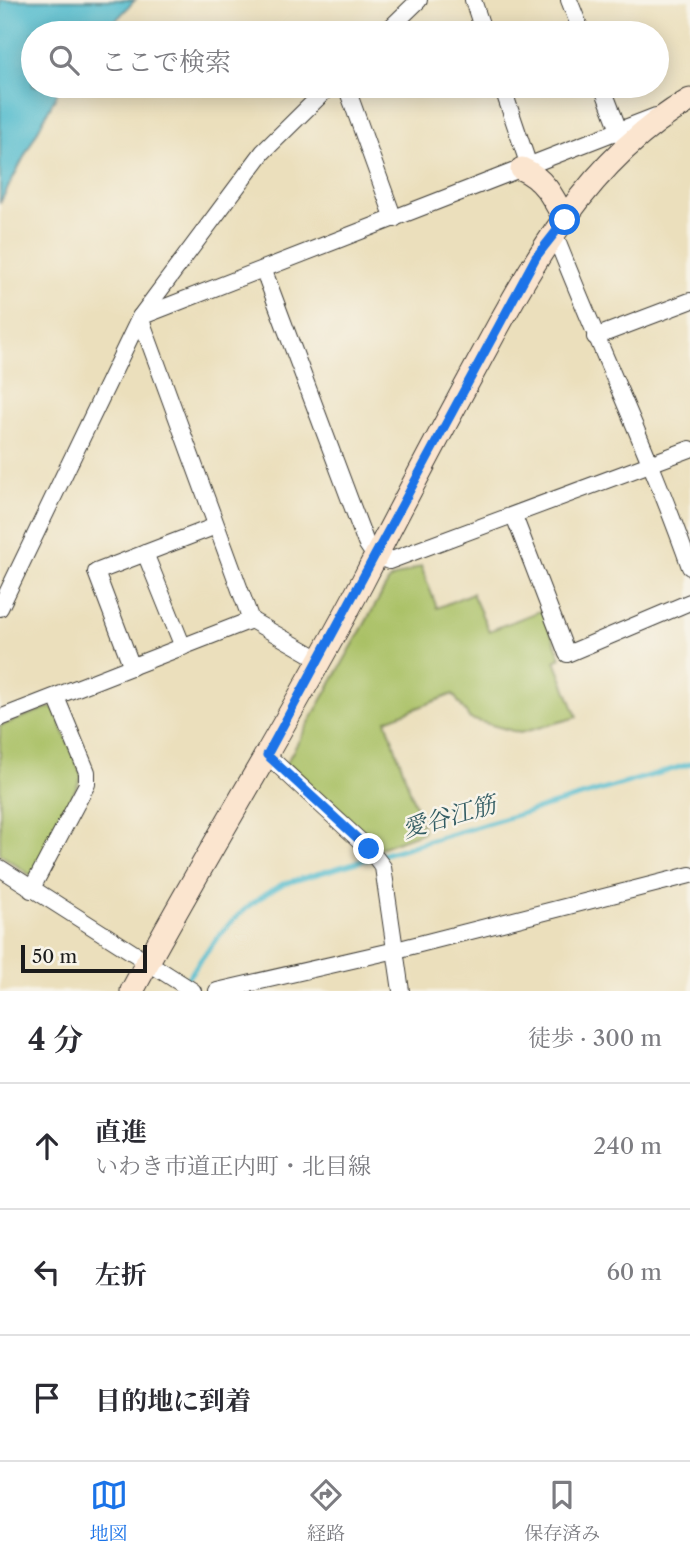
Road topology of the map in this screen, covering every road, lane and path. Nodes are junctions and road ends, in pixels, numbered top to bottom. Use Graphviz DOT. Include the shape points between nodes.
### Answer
graph roads {
  1 [pos="419,0"];
  2 [pos="473,0"];
  3 [pos="569,0"];
  4 [pos="397,21"];
  5 [pos="480,21"];
  6 [pos="577,21"];
  7 [pos="318,98"];
  8 [pos="350,98"];
  9 [pos="506,98"];
  10 [pos="606,98"];
  11 [pos="682,104"];
  12 [pos="622,140"];
  13 [pos="526,167"];
  14 [pos="394,219"];
  15 [pos="559,227"];
  16 [pos="264,271"];
  17 [pos="690,301"];
  18 [pos="140,317"];
  19 [pos="595,337"];
  20 [pos="690,449"];
  21 [pos="651,464"];
  22 [pos="514,516"];
  23 [pos="216,526"];
  24 [pos="687,550"];
  25 [pos="145,553"];
  26 [pos="374,555"];
  27 [pos="690,567"];
  28 [pos="690,602"];
  29 [pos="0,608"];
  30 [pos="251,620"];
  31 [pos="183,647"];
  32 [pos="319,659"];
  33 [pos="132,667"];
  34 [pos="56,697"];
  35 [pos="0,719"];
  36 [pos="267,755"];
  37 [pos="0,868"];
  38 [pos="690,875"];
  39 [pos="32,890"];
  40 [pos="396,950"];
  41 [pos="147,963"];
  42 [pos="132,991"];
  43 [pos="192,991"];
  44 [pos="216,991"];
  45 [pos="401,991"];
  1 -- 4 [label="street"];
  2 -- 5 [label="street"];
  3 -- 6 [label="street"];
  7 -- 18 [label="street" via="263,152"];
  8 -- 14 [label="street"];
  9 -- 13 [label="street"];
  10 -- 12 [label="street"];
  11 -- 12 [label="street"];
  12 -- 13 [label="street"];
  12 -- 15 [label="street"];
  13 -- 14 [label="street"];
  13 -- 15 [label="street" via="551,192"];
  14 -- 16 [label="street"];
  15 -- 19 [label="street"];
  15 -- 26 [label="street" via="536,257"];
  16 -- 18 [label="street"];
  16 -- 26 [label="street"];
  17 -- 19 [label="street"];
  18 -- 23 [label="street"];
  18 -- 29 [label="street"];
  19 -- 21 [label="street"];
  20 -- 21 [label="street"];
  21 -- 22 [label="street"];
  21 -- 24 [label="street"];
  22 -- 26 [label="street" via="389,561"];
  22 -- 28 [label="street" via="567,654"];
  23 -- 25 [label="street"];
  23 -- 30 [label="street"];
  24 -- 27 [label="street"];
  25 -- 31 [label="street"];
  25 -- 33 [label="street" via="96,572"];
  26 -- 32 [label="street"];
  30 -- 31 [label="street"];
  30 -- 32 [label="street"];
  31 -- 33 [label="street"];
  32 -- 36 [label="street"];
  33 -- 34 [label="street"];
  34 -- 35 [label="street"];
  34 -- 39 [label="street" via="87,772 87,784"];
  36 -- 40 [label="street" via="383,867"];
  36 -- 41 [label="street"];
  37 -- 39 [label="street"];
  38 -- 40 [label="street"];
  39 -- 41 [label="street"];
  40 -- 44 [label="street"];
  40 -- 45 [label="street"];
  41 -- 42 [label="street"];
  41 -- 43 [label="street"];
}
